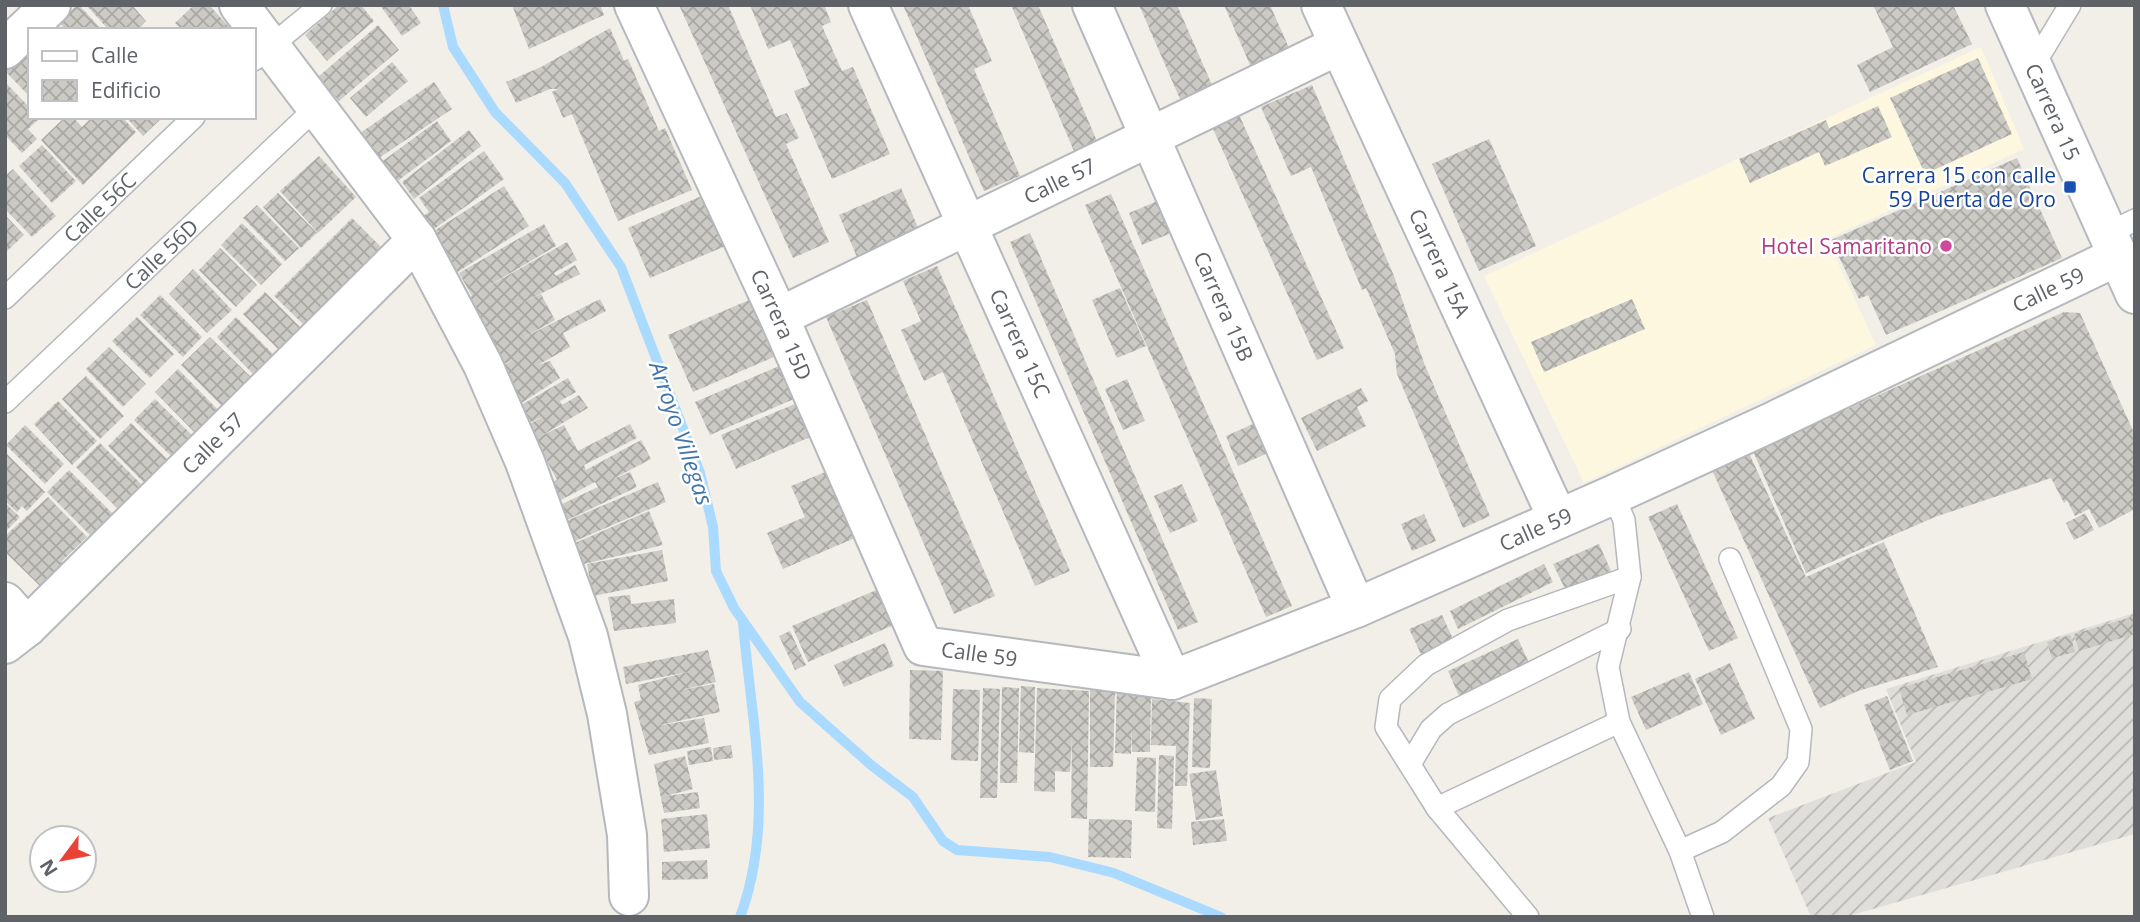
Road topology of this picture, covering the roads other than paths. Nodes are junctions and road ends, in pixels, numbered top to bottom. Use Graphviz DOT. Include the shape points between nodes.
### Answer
graph roads {
  1 [pos="51,5"];
  2 [pos="239,5"];
  3 [pos="321,5"];
  4 [pos="634,5"];
  5 [pos="868,5"];
  6 [pos="1092,5"];
  7 [pos="1321,5"];
  8 [pos="2005,5"];
  9 [pos="2070,5"];
  10 [pos="250,28"];
  11 [pos="1339,45"];
  12 [pos="5,49"];
  13 [pos="262,53"];
  14 [pos="2033,66"];
  15 [pos="317,107"];
  16 [pos="192,119"];
  17 [pos="1150,136"];
  18 [pos="969,228"];
  19 [pos="417,240"];
  20 [pos="2126,246"];
  21 [pos="2135,294"];
  22 [pos="5,298"];
  23 [pos="779,317"];
  24 [pos="5,402"];
  25 [pos="1613,495"];
  26 [pos="1558,519"];
  27 [pos="1730,559"];
  28 [pos="1630,577"];
  29 [pos="1356,608"];
  30 [pos="12,625"];
  31 [pos="1620,629"];
  32 [pos="923,646"];
  33 [pos="1172,680"];
  34 [pos="1619,722"];
  35 [pos="1410,764"];
  36 [pos="1437,808"];
  37 [pos="1680,851"];
  38 [pos="629,896"];
  39 [pos="1528,917"];
  40 [pos="1703,917"];
  1 -- 12 [label="street"];
  2 -- 10 [label="street"];
  3 -- 13 [label="lane"];
  4 -- 23 [label="street, Carrera 15D"];
  5 -- 18 [label="street, Carrera 15C"];
  6 -- 17 [label="street, Carrera 15B"];
  7 -- 11 [label="street, Carrera 15A"];
  8 -- 14 [label="street, Carrera 15"];
  9 -- 14 [label="lane"];
  11 -- 17 [label="street, Calle 57"];
  11 -- 26 [label="street, Carrera 15A"];
  13 -- 15 [label="street"];
  14 -- 20 [label="street, Carrera 15"];
  15 -- 19 [label="street"];
  15 -- 24 [label="lane, Calle 56D"];
  16 -- 22 [label="lane, Calle 56C"];
  17 -- 18 [label="street, Calle 57"];
  17 -- 29 [label="street, Carrera 15B"];
  18 -- 23 [label="street, Calle 57"];
  18 -- 33 [label="street, Carrera 15C"];
  19 -- 30 [label="street, Calle 57"];
  19 -- 38 [label="street" via="488,377 525,462 588,636 628,835"];
  20 -- 21 [label="street, Carrera 15"];
  20 -- 25 [label="street, Calle 59" via="1772,422"];
  23 -- 32 [label="street, Carrera 15D"];
  25 -- 26 [label="street, Calle 59"];
  25 -- 28 [label="lane" via="1624,520"];
  26 -- 29 [label="street, Calle 59"];
  27 -- 37 [label="lane" via="1801,729 1798,762 1781,786 1722,832"];
  28 -- 31 [label="lane"];
  28 -- 35 [label="lane" via="1508,620 1426,665 1390,699 1387,727"];
  29 -- 33 [label="street, Calle 59"];
  31 -- 34 [label="lane" via="1608,667"];
  31 -- 35 [label="lane" via="1447,714 1431,729"];
  32 -- 33 [label="street, Calle 59"];
  34 -- 36 [label="lane"];
  34 -- 37 [label="lane"];
  35 -- 36 [label="lane"];
  36 -- 39 [label="lane"];
  37 -- 40 [label="lane"];
}
